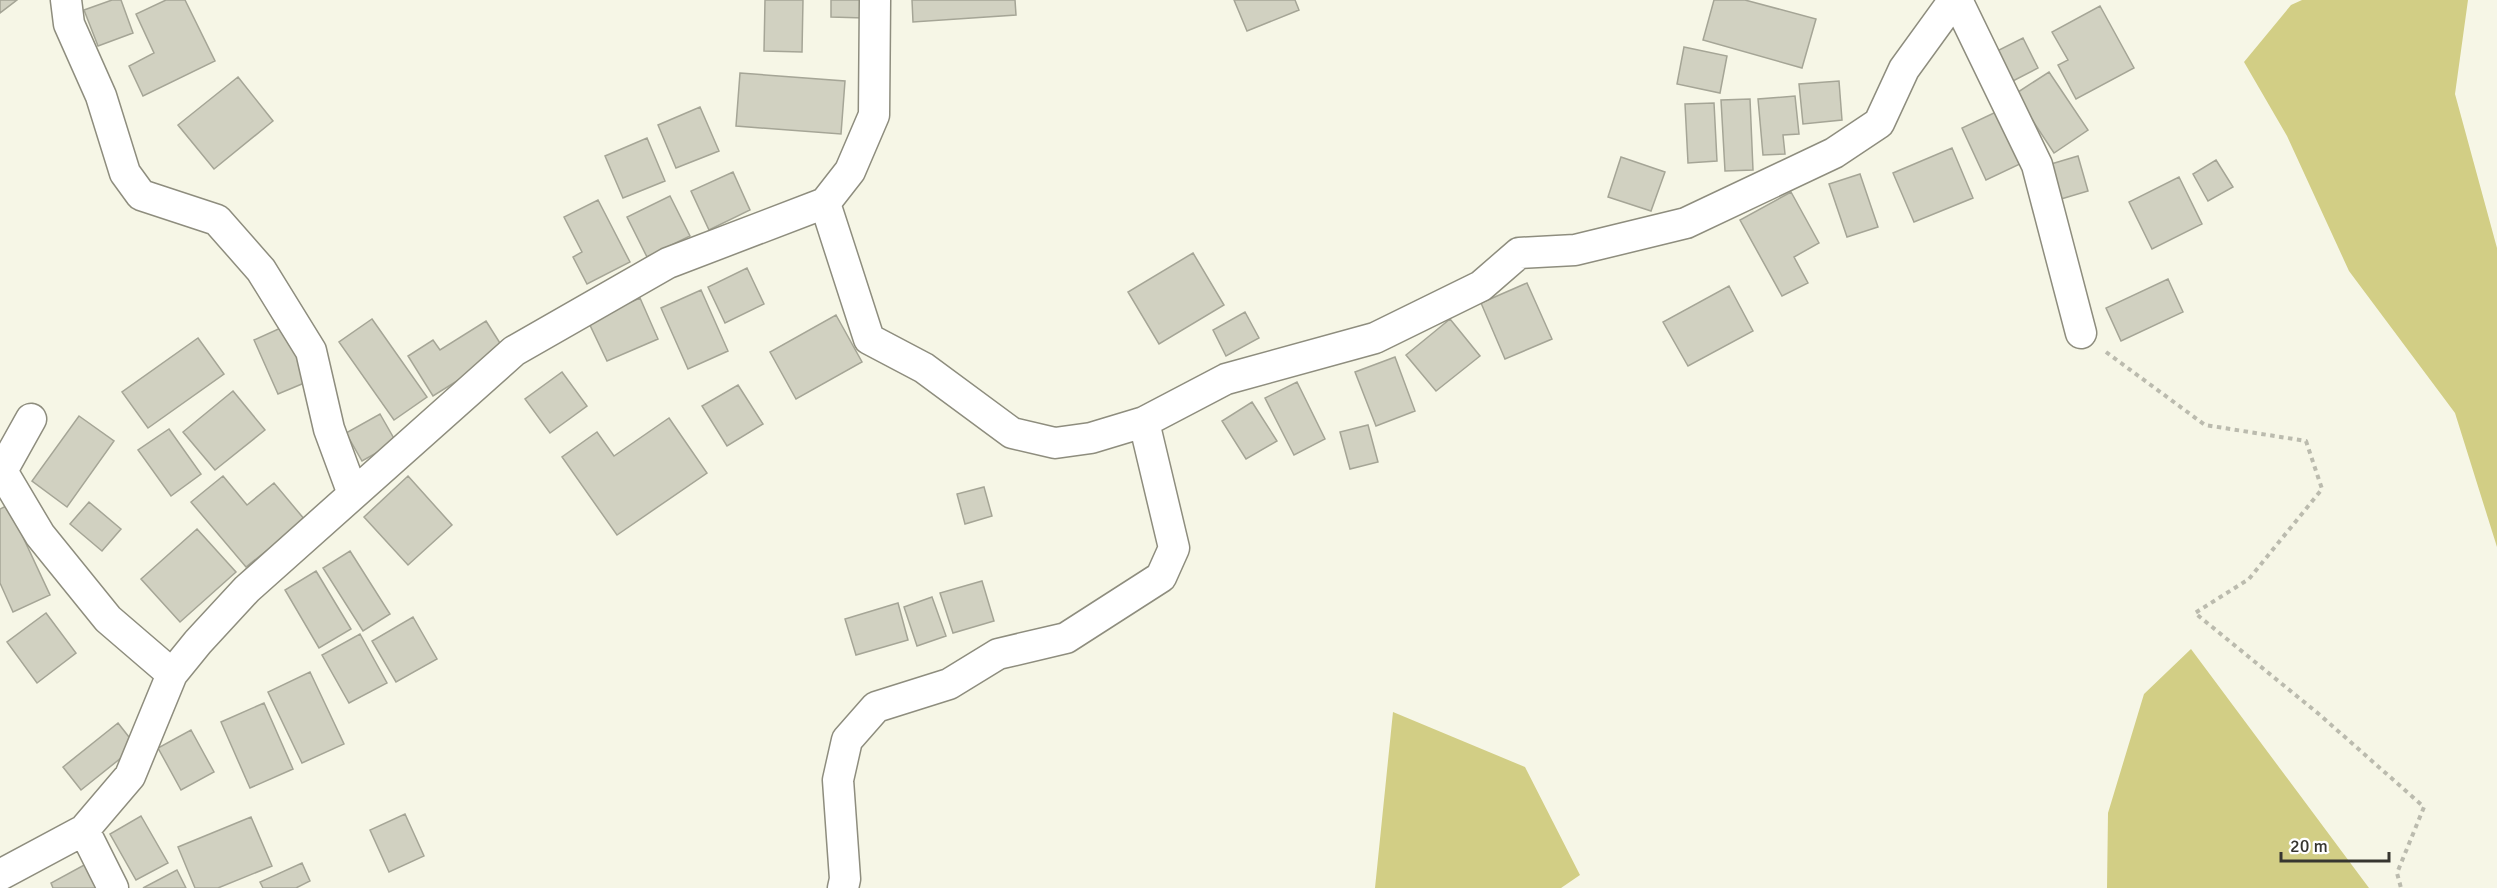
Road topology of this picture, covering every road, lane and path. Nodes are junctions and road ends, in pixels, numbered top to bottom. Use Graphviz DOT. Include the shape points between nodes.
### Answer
graph roads {
  1 [pos="66,0"];
  2 [pos="875,0"];
  3 [pos="1955,0"];
  4 [pos="825,203"];
  5 [pos="2081,333"];
  6 [pos="31,419"];
  7 [pos="1144,422"];
  8 [pos="353,494"];
  9 [pos="172,674"];
  10 [pos="84,830"];
  11 [pos="0,875"];
  12 [pos="113,888"];
  13 [pos="843,888"];
  14 [pos="2401,888"];
  1 -- 8 [label="street" via="69,24 101,96 124,173 141,195 217,220 261,270 311,351 328,429"];
  2 -- 4 [label="street" via="874,115 850,171"];
  3 -- 5 [label="street" via="2037,165"];
  3 -- 7 [label="street" via="1904,69 1879,123 1834,153 1686,223 1575,250 1519,253 1481,286 1375,338 1226,379"];
  4 -- 7 [label="street" via="869,339 924,368 1012,433 1055,443 1091,438"];
  4 -- 8 [label="street" via="668,263 514,351"];
  5 -- 14 [label="path" via="2205,425 2306,441 2322,489 2249,579 2195,613 2424,807 2397,873"];
  6 -- 9 [label="street" via="2,471 40,535 108,620"];
  7 -- 13 [label="street" via="1174,548 1161,577 1066,638 998,654 948,684 876,707 847,740 838,780"];
  8 -- 9 [label="street" via="247,589"];
  9 -- 10 [label="street" via="130,776"];
  10 -- 11 [label="street"];
  10 -- 12 [label="street"];
}
